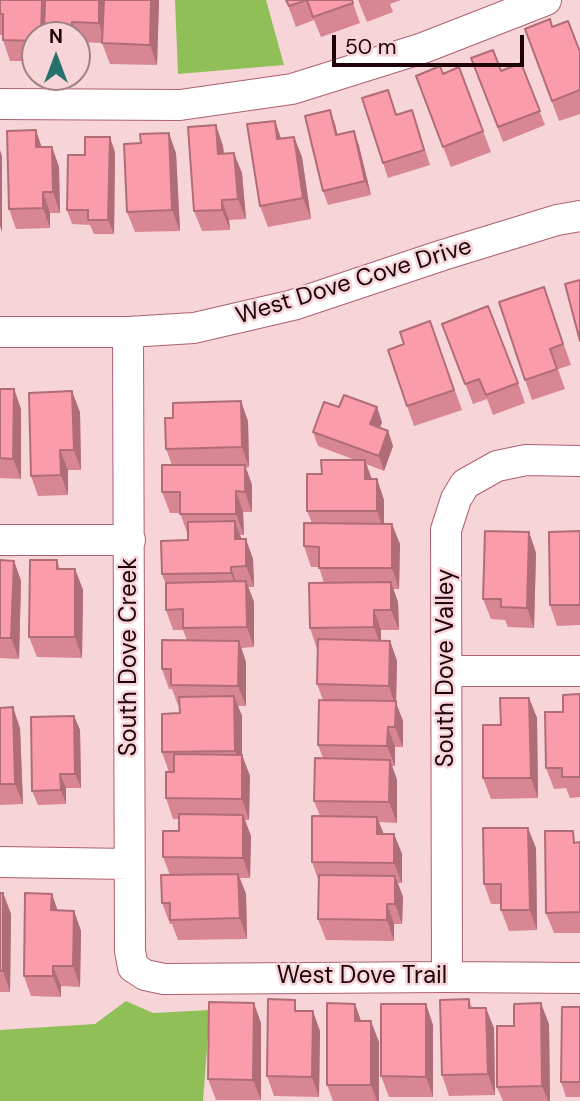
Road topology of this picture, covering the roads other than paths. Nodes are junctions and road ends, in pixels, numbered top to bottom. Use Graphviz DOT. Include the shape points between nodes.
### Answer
graph roads {
  1 [pos="546,0"];
  2 [pos="0,104"];
  3 [pos="580,216"];
  4 [pos="0,332"];
  5 [pos="128,332"];
  6 [pos="580,461"];
  7 [pos="0,540"];
  8 [pos="130,540"];
  9 [pos="448,671"];
  10 [pos="580,671"];
  11 [pos="0,862"];
  12 [pos="129,864"];
  13 [pos="145,975"];
  14 [pos="447,977"];
  15 [pos="580,978"];
  1 -- 2 [label="street" via="423,48 292,89 180,105"];
  3 -- 5 [label="street, West Dove Cove Drive" via="293,305 194,328"];
  4 -- 5 [label="street, West Dove Cove Drive"];
  5 -- 8 [label="street, South Dove Creek"];
  6 -- 9 [label="street, South Dove Valley" via="526,460 497,466 465,484 446,530"];
  7 -- 8 [label="street"];
  8 -- 12 [label="street, South Dove Creek"];
  9 -- 10 [label="street"];
  9 -- 14 [label="street, South Dove Valley"];
  11 -- 12 [label="street"];
  12 -- 13 [label="street, South Dove Creek" via="130,951 133,967"];
  13 -- 14 [label="street, West Dove Trail" via="164,979"];
  14 -- 15 [label="street, West Dove Trail"];
}
